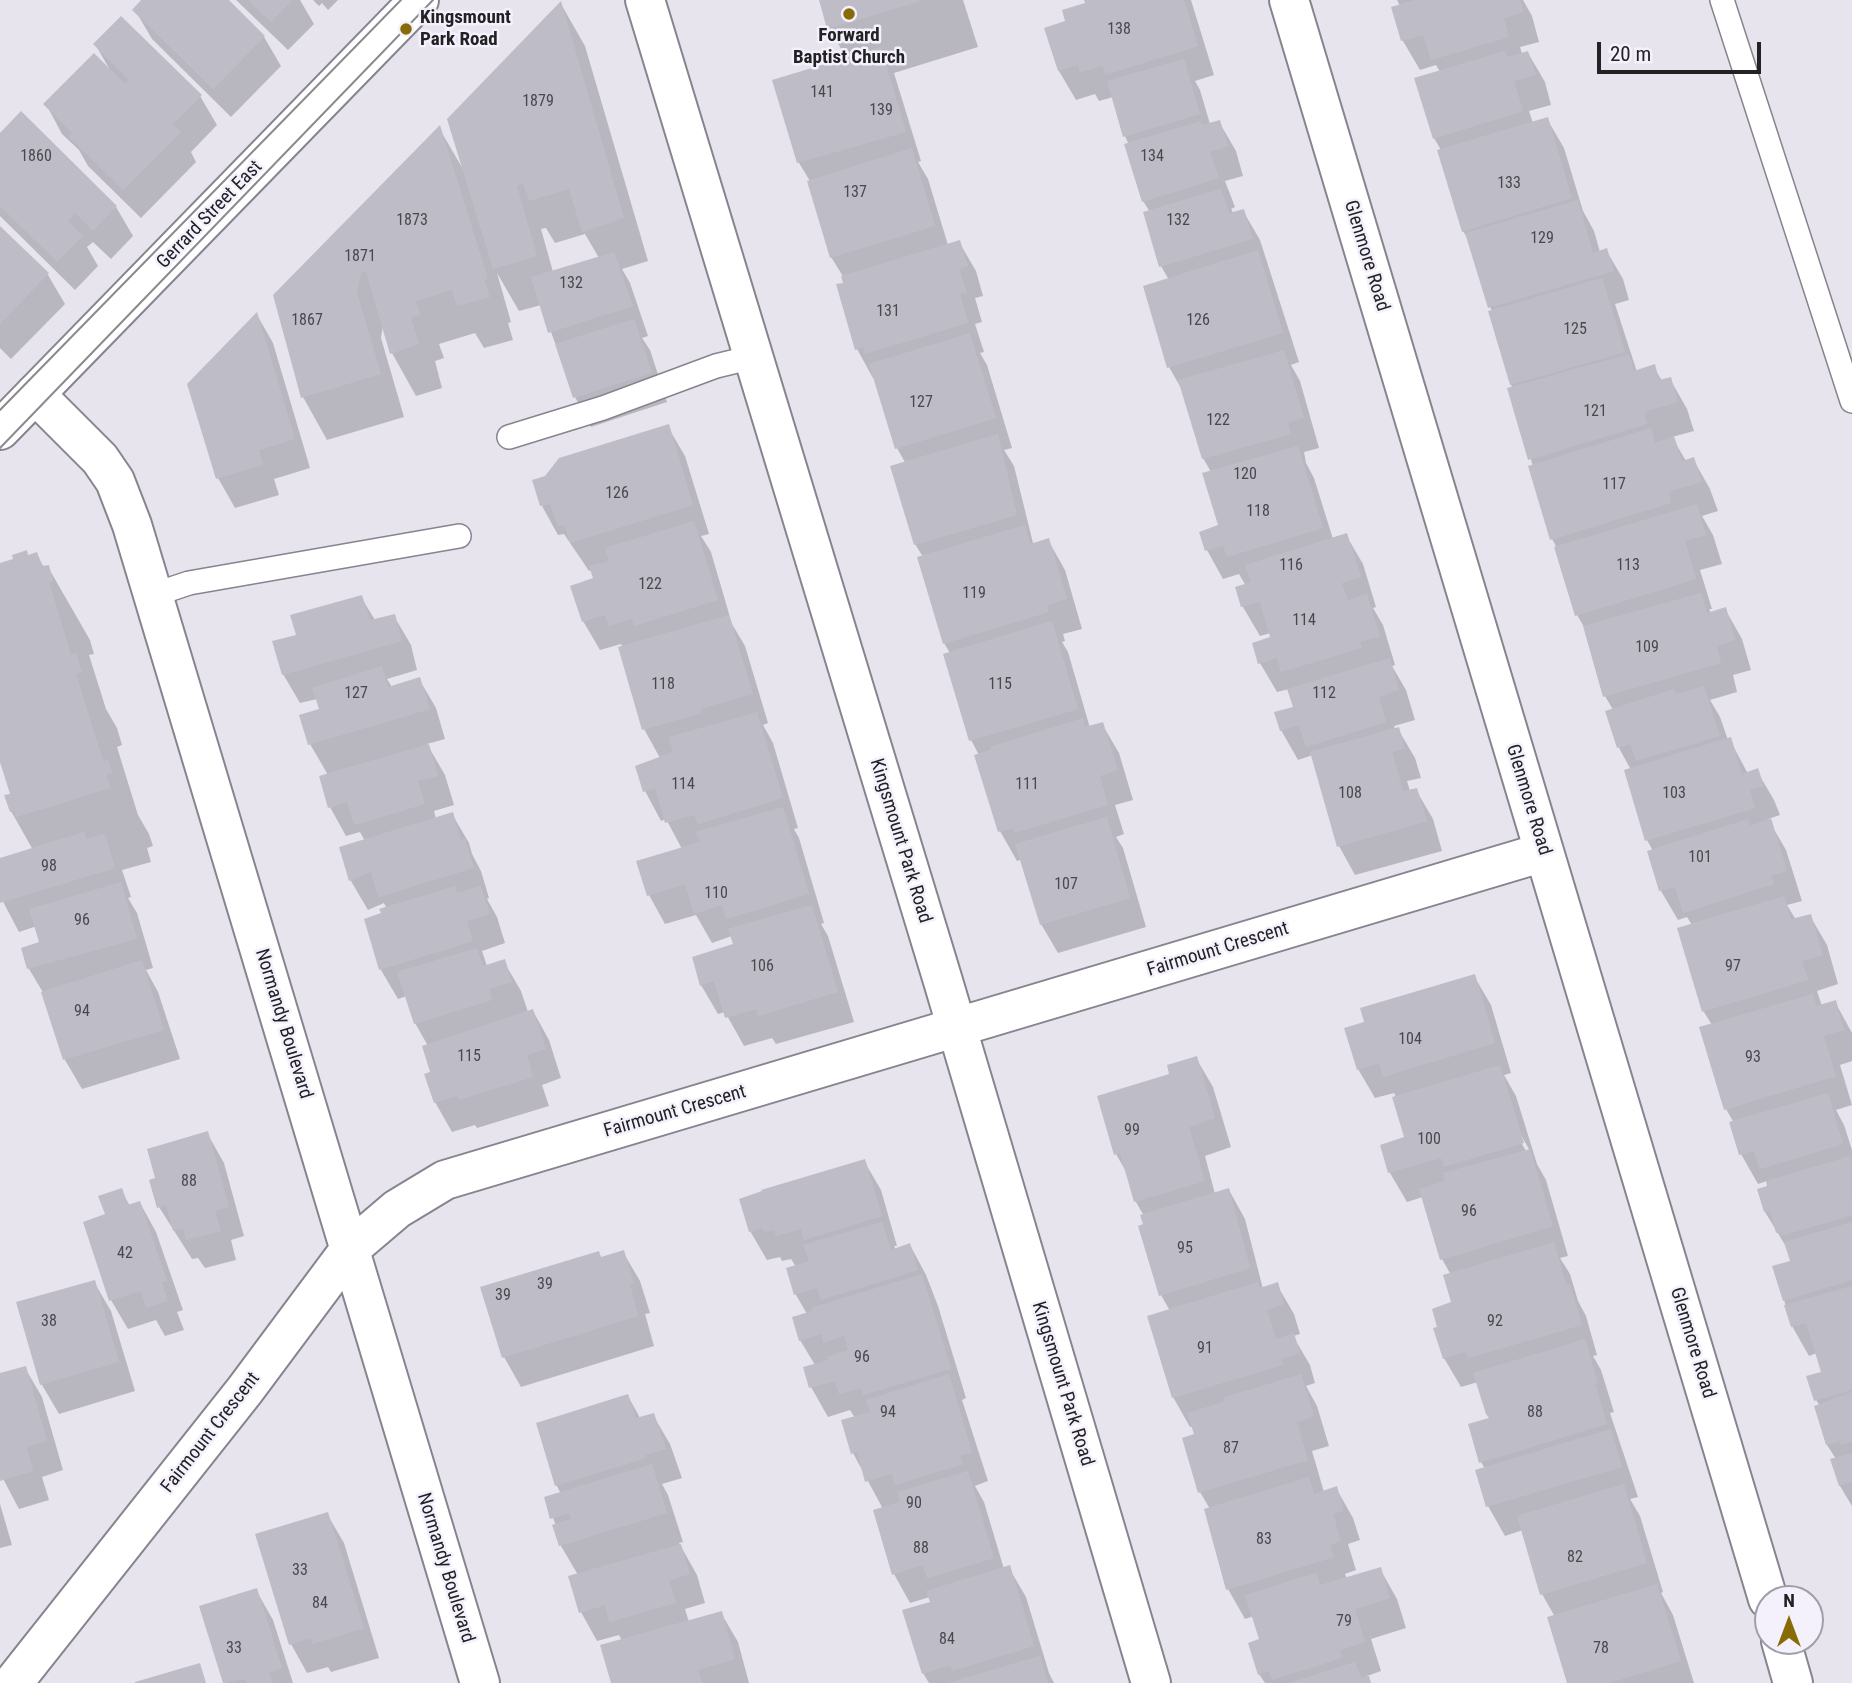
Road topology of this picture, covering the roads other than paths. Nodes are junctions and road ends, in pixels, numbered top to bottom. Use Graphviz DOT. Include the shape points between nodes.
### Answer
graph roads {
  1 [pos="419,0"];
  2 [pos="645,0"];
  3 [pos="1289,0"];
  4 [pos="1722,0"];
  5 [pos="753,357"];
  6 [pos="35,394"];
  7 [pos="1852,401"];
  8 [pos="0,430"];
  9 [pos="509,437"];
  10 [pos="459,536"];
  11 [pos="153,595"];
  12 [pos="1544,852"];
  13 [pos="957,1029"];
  14 [pos="350,1249"];
  15 [pos="1764,1585"];
  16 [pos="1785,1655"];
  17 [pos="13,1683"];
  18 [pos="480,1683"];
  19 [pos="1151,1683"];
  20 [pos="1793,1683"];
  1 -- 6 [label="street, Gerrard Street East"];
  2 -- 5 [label="street, Kingsmount Park Road"];
  3 -- 12 [label="street, Glenmore Road"];
  4 -- 7 [label="lane"];
  5 -- 9 [label="lane"];
  5 -- 13 [label="street, Kingsmount Park Road"];
  6 -- 8 [label="street, Gerrard Street East"];
  6 -- 11 [label="street, Normandy Boulevard" via="100,459 115,481"];
  10 -- 11 [label="lane" via="189,583"];
  11 -- 14 [label="street, Normandy Boulevard"];
  12 -- 13 [label="street, Fairmount Crescent"];
  12 -- 15 [label="street, Glenmore Road"];
  13 -- 14 [label="street, Fairmount Crescent" via="446,1180 397,1209"];
  13 -- 19 [label="street, Kingsmount Park Road"];
  14 -- 17 [label="street, Fairmount Crescent" via="245,1390"];
  14 -- 18 [label="street, Normandy Boulevard"];
  16 -- 20 [label="street"];
}
